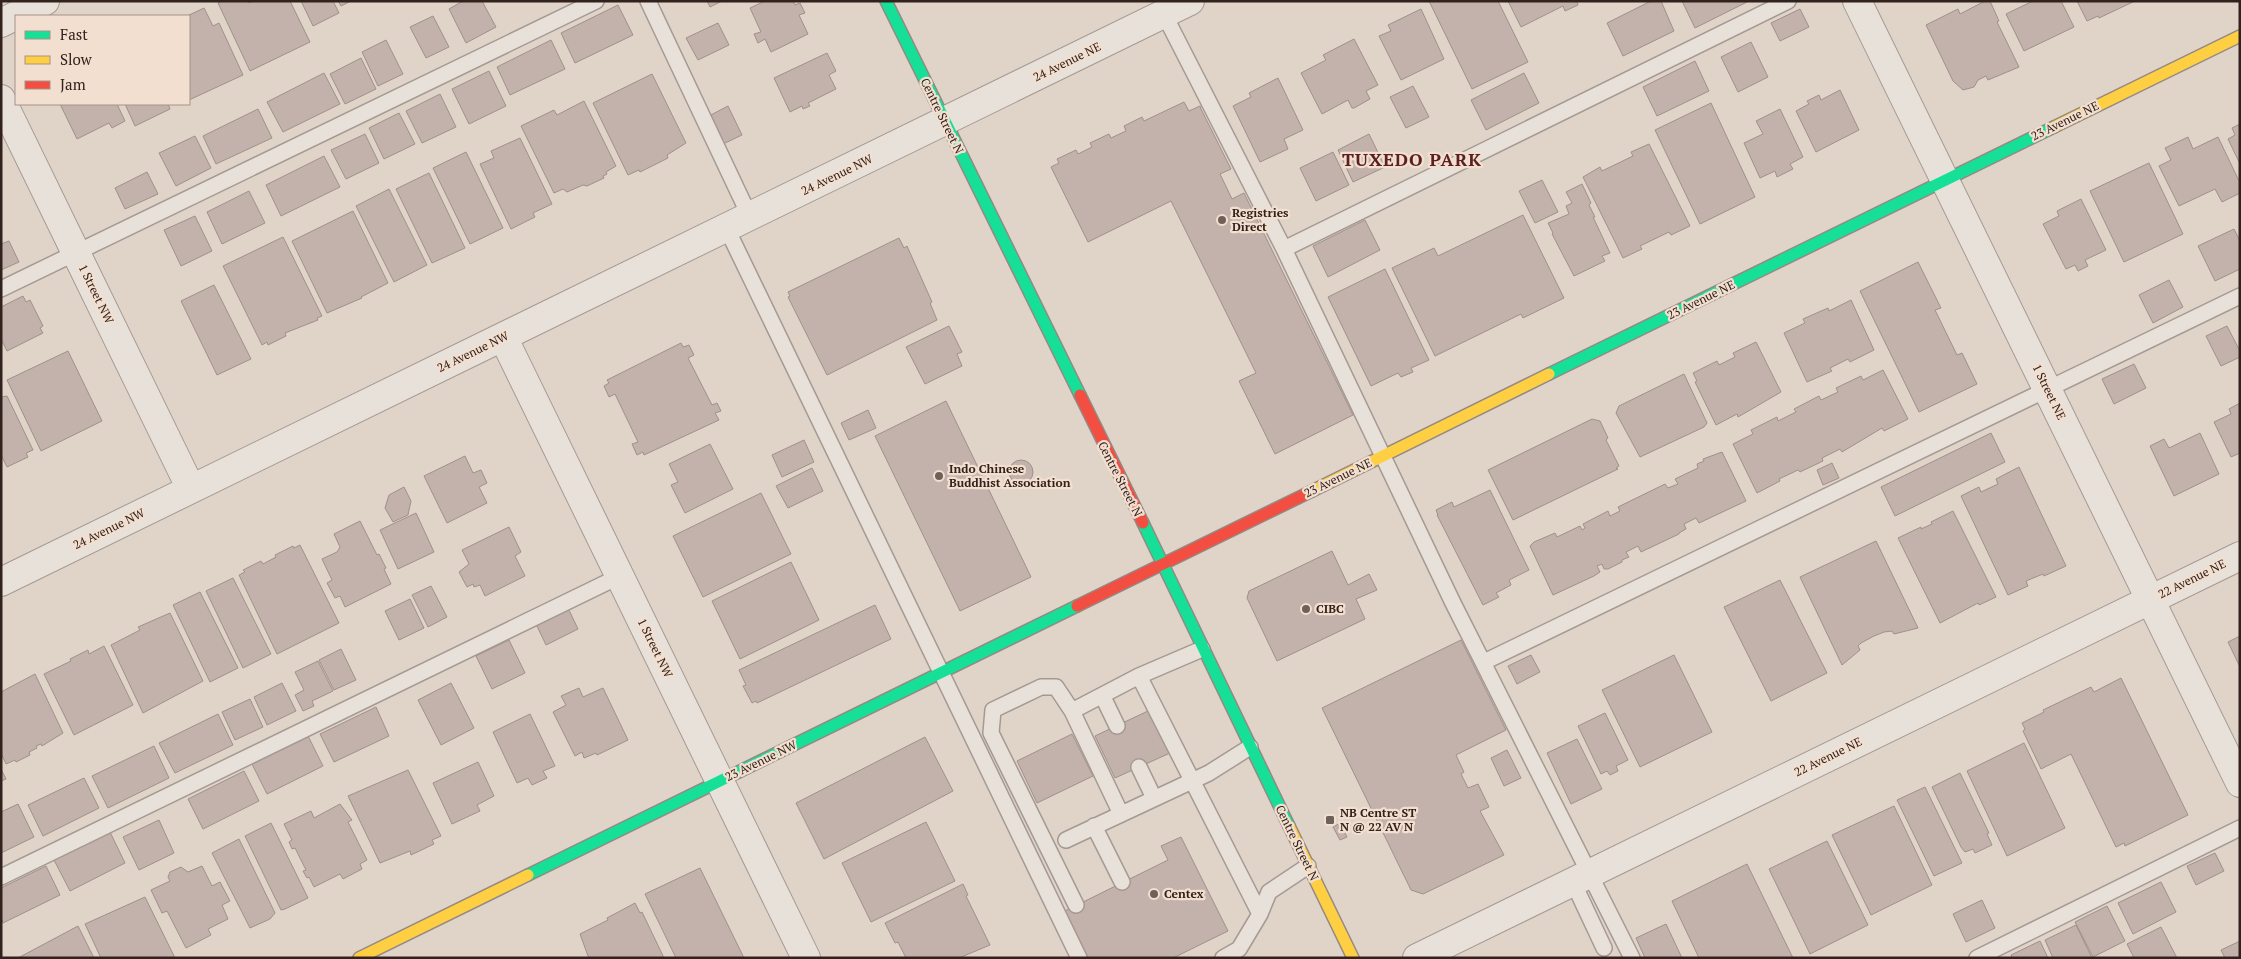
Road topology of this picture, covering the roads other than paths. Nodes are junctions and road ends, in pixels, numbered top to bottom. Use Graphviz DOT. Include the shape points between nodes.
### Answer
graph roads {
  1 [pos="45,1"];
  2 [pos="596,1"];
  3 [pos="648,1"];
  4 [pos="886,1"];
  5 [pos="1190,1"];
  6 [pos="1788,1"];
  7 [pos="1857,1"];
  8 [pos="1164,14"];
  9 [pos="17,15"];
  10 [pos="15,16"];
  11 [pos="1,23"];
  12 [pos="2240,36"];
  13 [pos="1,99"];
  14 [pos="945,122"];
  15 [pos="1943,181"];
  16 [pos="738,223"];
  17 [pos="1284,249"];
  18 [pos="76,252"];
  19 [pos="1,289"];
  20 [pos="2240,296"];
  21 [pos="503,338"];
  22 [pos="2048,390"];
  23 [pos="1383,456"];
  24 [pos="191,489"];
  25 [pos="2240,556"];
  26 [pos="1163,564"];
  27 [pos="620,576"];
  28 [pos="1,582"];
  29 [pos="2150,600"];
  30 [pos="1202,649"];
  31 [pos="1484,662"];
  32 [pos="940,674"];
  33 [pos="1139,676"];
  34 [pos="1103,697"];
  35 [pos="1072,711"];
  36 [pos="1117,726"];
  37 [pos="1250,747"];
  38 [pos="1138,767"];
  39 [pos="1192,780"];
  40 [pos="720,781"];
  41 [pos="2240,783"];
  42 [pos="1154,798"];
  43 [pos="1121,814"];
  44 [pos="1094,826"];
  45 [pos="2240,828"];
  46 [pos="1066,840"];
  47 [pos="1308,866"];
  48 [pos="1,877"];
  49 [pos="1581,878"];
  50 [pos="1122,882"];
  51 [pos="1076,905"];
  52 [pos="1260,914"];
  53 [pos="1604,948"];
  54 [pos="359,958"];
  55 [pos="806,958"];
  56 [pos="1079,958"];
  57 [pos="1224,958"];
  58 [pos="1353,958"];
  59 [pos="1417,958"];
  60 [pos="1632,958"];
  61 [pos="1977,958"];
  1 -- 9 [label="street"];
  2 -- 18 [label="lane"];
  3 -- 16 [label="lane"];
  4 -- 14 [label="street, Centre Street N"];
  5 -- 8 [label="street, 24 Avenue NE"];
  6 -- 17 [label="lane"];
  7 -- 15 [label="street, 1 Street NE"];
  8 -- 14 [label="street, 24 Avenue NE"];
  8 -- 17 [label="lane"];
  10 -- 11 [label="street"];
  12 -- 15 [label="street, 23 Avenue NE"];
  13 -- 18 [label="street, 1 Street NW"];
  14 -- 16 [label="street, 24 Avenue NW"];
  14 -- 26 [label="street, Centre Street N"];
  15 -- 22 [label="street, 1 Street NE"];
  15 -- 23 [label="street, 23 Avenue NE"];
  16 -- 21 [label="street, 24 Avenue NW"];
  16 -- 32 [label="lane"];
  17 -- 23 [label="lane"];
  18 -- 19 [label="lane"];
  18 -- 24 [label="street, 1 Street NW"];
  20 -- 22 [label="lane"];
  21 -- 24 [label="street, 24 Avenue NW"];
  21 -- 27 [label="street, 1 Street NW"];
  22 -- 29 [label="street, 1 Street NE"];
  22 -- 31 [label="lane"];
  23 -- 26 [label="street, 23 Avenue NE"];
  23 -- 31 [label="lane"];
  24 -- 28 [label="street, 24 Avenue NW"];
  25 -- 29 [label="street, 22 Avenue NE"];
  26 -- 30 [label="street, Centre Street N"];
  26 -- 32 [label="street, 23 Avenue NW"];
  27 -- 40 [label="street, 1 Street NW"];
  27 -- 48 [label="lane"];
  29 -- 41 [label="street, 1 Street NE"];
  29 -- 49 [label="street, 22 Avenue NE"];
  30 -- 33 [label="lane"];
  30 -- 37 [label="street, Centre Street N"];
  31 -- 49 [label="lane"];
  32 -- 40 [label="street, 23 Avenue NW"];
  32 -- 56 [label="lane"];
  33 -- 34 [label="lane"];
  33 -- 39 [label="lane"];
  34 -- 35 [label="lane"];
  34 -- 36 [label="lane"];
  35 -- 43 [label="lane"];
  35 -- 51 [label="lane" via="1056,687 1041,687 994,710 991,733"];
  37 -- 39 [label="lane"];
  37 -- 47 [label="street, Centre Street N"];
  38 -- 42 [label="lane"];
  39 -- 42 [label="lane"];
  39 -- 52 [label="lane"];
  40 -- 54 [label="street, 23 Avenue NW"];
  40 -- 55 [label="street, 1 Street NW"];
  42 -- 43 [label="lane"];
  43 -- 44 [label="lane"];
  44 -- 46 [label="lane"];
  44 -- 50 [label="lane"];
  45 -- 61 [label="lane"];
  47 -- 52 [label="lane" via="1269,892"];
  47 -- 58 [label="street, Centre Street N"];
  49 -- 53 [label="lane"];
  49 -- 59 [label="street, 22 Avenue NE"];
  49 -- 60 [label="lane"];
  52 -- 57 [label="lane" via="1239,949"];
}
